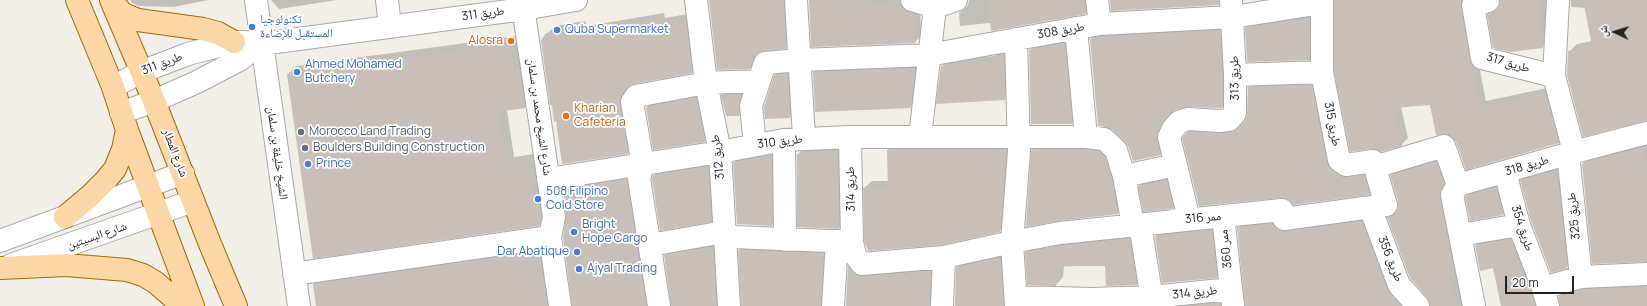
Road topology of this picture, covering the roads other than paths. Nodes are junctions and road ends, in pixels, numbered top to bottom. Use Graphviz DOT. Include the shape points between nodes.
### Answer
graph roads {
  1 [pos="77,0"];
  2 [pos="111,0"];
  3 [pos="256,0"];
  4 [pos="387,0"];
  5 [pos="576,0"];
  6 [pos="696,0"];
  7 [pos="796,0"];
  8 [pos="912,0"];
  9 [pos="956,0"];
  10 [pos="1097,0"];
  11 [pos="1488,0"];
  12 [pos="1558,0"];
  13 [pos="1322,2"];
  14 [pos="523,4"];
  15 [pos="935,7"];
  16 [pos="1232,8"];
  17 [pos="1100,24"];
  18 [pos="390,27"];
  19 [pos="1076,28"];
  20 [pos="1016,39"];
  21 [pos="234,42"];
  22 [pos="261,44"];
  23 [pos="929,55"];
  24 [pos="800,60"];
  25 [pos="141,72"];
  26 [pos="1322,72"];
  27 [pos="1235,75"];
  28 [pos="1554,76"];
  29 [pos="758,82"];
  30 [pos="706,83"];
  31 [pos="113,87"];
  32 [pos="154,101"];
  33 [pos="124,121"];
  34 [pos="1647,134"];
  35 [pos="850,137"];
  36 [pos="920,137"];
  37 [pos="1018,137"];
  38 [pos="1086,137"];
  39 [pos="794,139"];
  40 [pos="755,144"];
  41 [pos="720,152"];
  42 [pos="1571,153"];
  43 [pos="643,165"];
  44 [pos="1176,165"];
  45 [pos="1374,167"];
  46 [pos="1505,172"];
  47 [pos="183,173"];
  48 [pos="1124,176"];
  49 [pos="548,179"];
  50 [pos="1458,185"];
  51 [pos="148,187"];
  52 [pos="193,201"];
  53 [pos="1378,206"];
  54 [pos="160,214"];
  55 [pos="1223,216"];
  56 [pos="65,217"];
  57 [pos="1189,219"];
  58 [pos="1137,224"];
  59 [pos="1519,225"];
  60 [pos="724,232"];
  61 [pos="1460,235"];
  62 [pos="550,237"];
  63 [pos="785,240"];
  64 [pos="0,241"];
  65 [pos="844,242"];
  66 [pos="1012,242"];
  67 [pos="650,245"];
  68 [pos="944,257"];
  69 [pos="1,269"];
  70 [pos="294,274"];
  71 [pos="1647,274"];
  72 [pos="1581,277"];
  73 [pos="1545,297"];
  74 [pos="1232,298"];
  75 [pos="1152,301"];
  76 [pos="1016,302"];
  77 [pos="182,306"];
  78 [pos="194,306"];
  79 [pos="236,306"];
  80 [pos="299,306"];
  81 [pos="560,306"];
  82 [pos="658,306"];
  83 [pos="729,306"];
  84 [pos="833,306"];
  85 [pos="942,306"];
  86 [pos="1418,306"];
  87 [pos="1474,306"];
  1 -- 31 [label="main road"];
  2 -- 21 [label="main road" via="123,14 138,20 203,28"];
  2 -- 25 [label="main road, شارع المطار"];
  3 -- 22 [label="street, الشيخ خليفة بن سلمان"];
  4 -- 18 [label="street"];
  5 -- 14 [label="street, طريق 311"];
  6 -- 30 [label="street, طريق 312"];
  7 -- 24 [label="street"];
  8 -- 15 [label="street"];
  9 -- 15 [label="street"];
  10 -- 17 [label="street"];
  11 -- 28 [label="street, طريق 317" via="1473,6 1482,58"];
  12 -- 28 [label="street"];
  13 -- 16 [label="street, طريق 308"];
  13 -- 26 [label="street, طريق 315"];
  14 -- 18 [label="street, طريق 311"];
  14 -- 49 [label="street, شارع الشيخ محمد بن سلمان"];
  15 -- 23 [label="street"];
  16 -- 17 [label="street, طريق 308"];
  16 -- 27 [label="street, طريق 313"];
  17 -- 19 [label="street, طريق 308"];
  18 -- 22 [label="street, طريق 311"];
  19 -- 20 [label="street, طريق 308"];
  19 -- 38 [label="street"];
  20 -- 23 [label="street, طريق 308"];
  20 -- 37 [label="street, طريق 314"];
  21 -- 22 [label="street, طريق 311"];
  21 -- 25 [label="street, طريق 311" via="188,54"];
  22 -- 32 [label="street, طريق 311" via="197,82"];
  22 -- 70 [label="street, الشيخ خليفة بن سلمان"];
  23 -- 24 [label="street, طريق 308"];
  23 -- 36 [label="street"];
  24 -- 29 [label="street, طريق 308" via="765,63"];
  24 -- 39 [label="street"];
  25 -- 31 [label="street, طريق 311"];
  25 -- 32 [label="main road, شارع المطار"];
  26 -- 27 [label="street"];
  26 -- 45 [label="street, طريق 315" via="1339,160 1346,165 1373,161"];
  27 -- 44 [label="street, طريق 313" via="1235,113 1229,120 1188,119 1179,122 1173,129 1169,137"];
  28 -- 42 [label="street"];
  29 -- 30 [label="street"];
  29 -- 40 [label="street, طريق 308" via="751,106"];
  30 -- 41 [label="street, طريق 312"];
  30 -- 43 [label="street" via="636,96 632,102"];
  31 -- 33 [label="main road"];
  32 -- 33 [label="street, طريق 311"];
  32 -- 47 [label="main road, شارع المطار"];
  33 -- 51 [label="main road"];
  33 -- 56 [label="main road" via="123,149 114,169 90,196"];
  34 -- 42 [label="street, طريق 318"];
  35 -- 36 [label="street, طريق 310"];
  35 -- 39 [label="street, طريق 310"];
  35 -- 65 [label="street, طريق 314"];
  36 -- 37 [label="street, طريق 310"];
  37 -- 38 [label="street, طريق 310"];
  37 -- 66 [label="street, طريق 314"];
  38 -- 48 [label="street, طريق 310" via="1104,139 1116,150"];
  39 -- 40 [label="street, طريق 310"];
  39 -- 63 [label="street"];
  40 -- 41 [label="street, طريق 310"];
  41 -- 43 [label="street, طريق 310"];
  41 -- 60 [label="street, طريق 312"];
  42 -- 46 [label="street, طريق 318"];
  42 -- 72 [label="street, طريق 325"];
  43 -- 49 [label="street, طريق 310"];
  43 -- 67 [label="street" via="639,178"];
  44 -- 48 [label="street"];
  44 -- 57 [label="street, طريق 313"];
  45 -- 50 [label="street" via="1444,146"];
  45 -- 53 [label="street"];
  46 -- 50 [label="street, طريق 318"];
  46 -- 59 [label="street, طريق 354"];
  47 -- 51 [label="street"];
  47 -- 52 [label="main road, شارع المطار"];
  48 -- 58 [label="street, طريق 310"];
  49 -- 62 [label="street, شارع الشيخ محمد بن سلمان" via="554,217"];
  50 -- 61 [label="street" via="1452,195"];
  51 -- 54 [label="main road"];
  51 -- 56 [label="street"];
  52 -- 54 [label="street, شارع البسيتين"];
  52 -- 79 [label="main road, شارع المطار"];
  53 -- 55 [label="street, ممر 316" via="1284,219 1282,210"];
  53 -- 86 [label="street, طريق 356" via="1399,285"];
  54 -- 69 [label="street, شارع البسيتين"];
  54 -- 78 [label="main road"];
  55 -- 57 [label="street, ممر 316"];
  55 -- 74 [label="street, ممر 360"];
  56 -- 64 [label="street"];
  57 -- 58 [label="street, ممر 316"];
  58 -- 66 [label="street, ممر 316" via="1060,233"];
  58 -- 75 [label="street, طريق 310"];
  59 -- 61 [label="street"];
  59 -- 73 [label="street, طريق 354"];
  60 -- 63 [label="street" via="734,237"];
  60 -- 67 [label="street"];
  60 -- 83 [label="street, طريق 312"];
  61 -- 87 [label="street"];
  62 -- 70 [label="street"];
  62 -- 81 [label="street, شارع الشيخ محمد بن سلمان"];
  63 -- 65 [label="street"];
  65 -- 68 [label="street, طريق 314" via="862,264"];
  65 -- 84 [label="street, طريق 314"];
  66 -- 68 [label="street, طريق 314"];
  66 -- 76 [label="street, طريق 314"];
  67 -- 82 [label="street"];
  68 -- 85 [label="street"];
  69 -- 77 [label="main road" via="66,265 127,270 155,282"];
  70 -- 80 [label="street, الشيخ خليفة بن سلمان"];
  71 -- 72 [label="street"];
  72 -- 73 [label="street"];
  74 -- 75 [label="street, طريق 314"];
  75 -- 76 [label="street, طريق 314" via="1092,299"];
}
